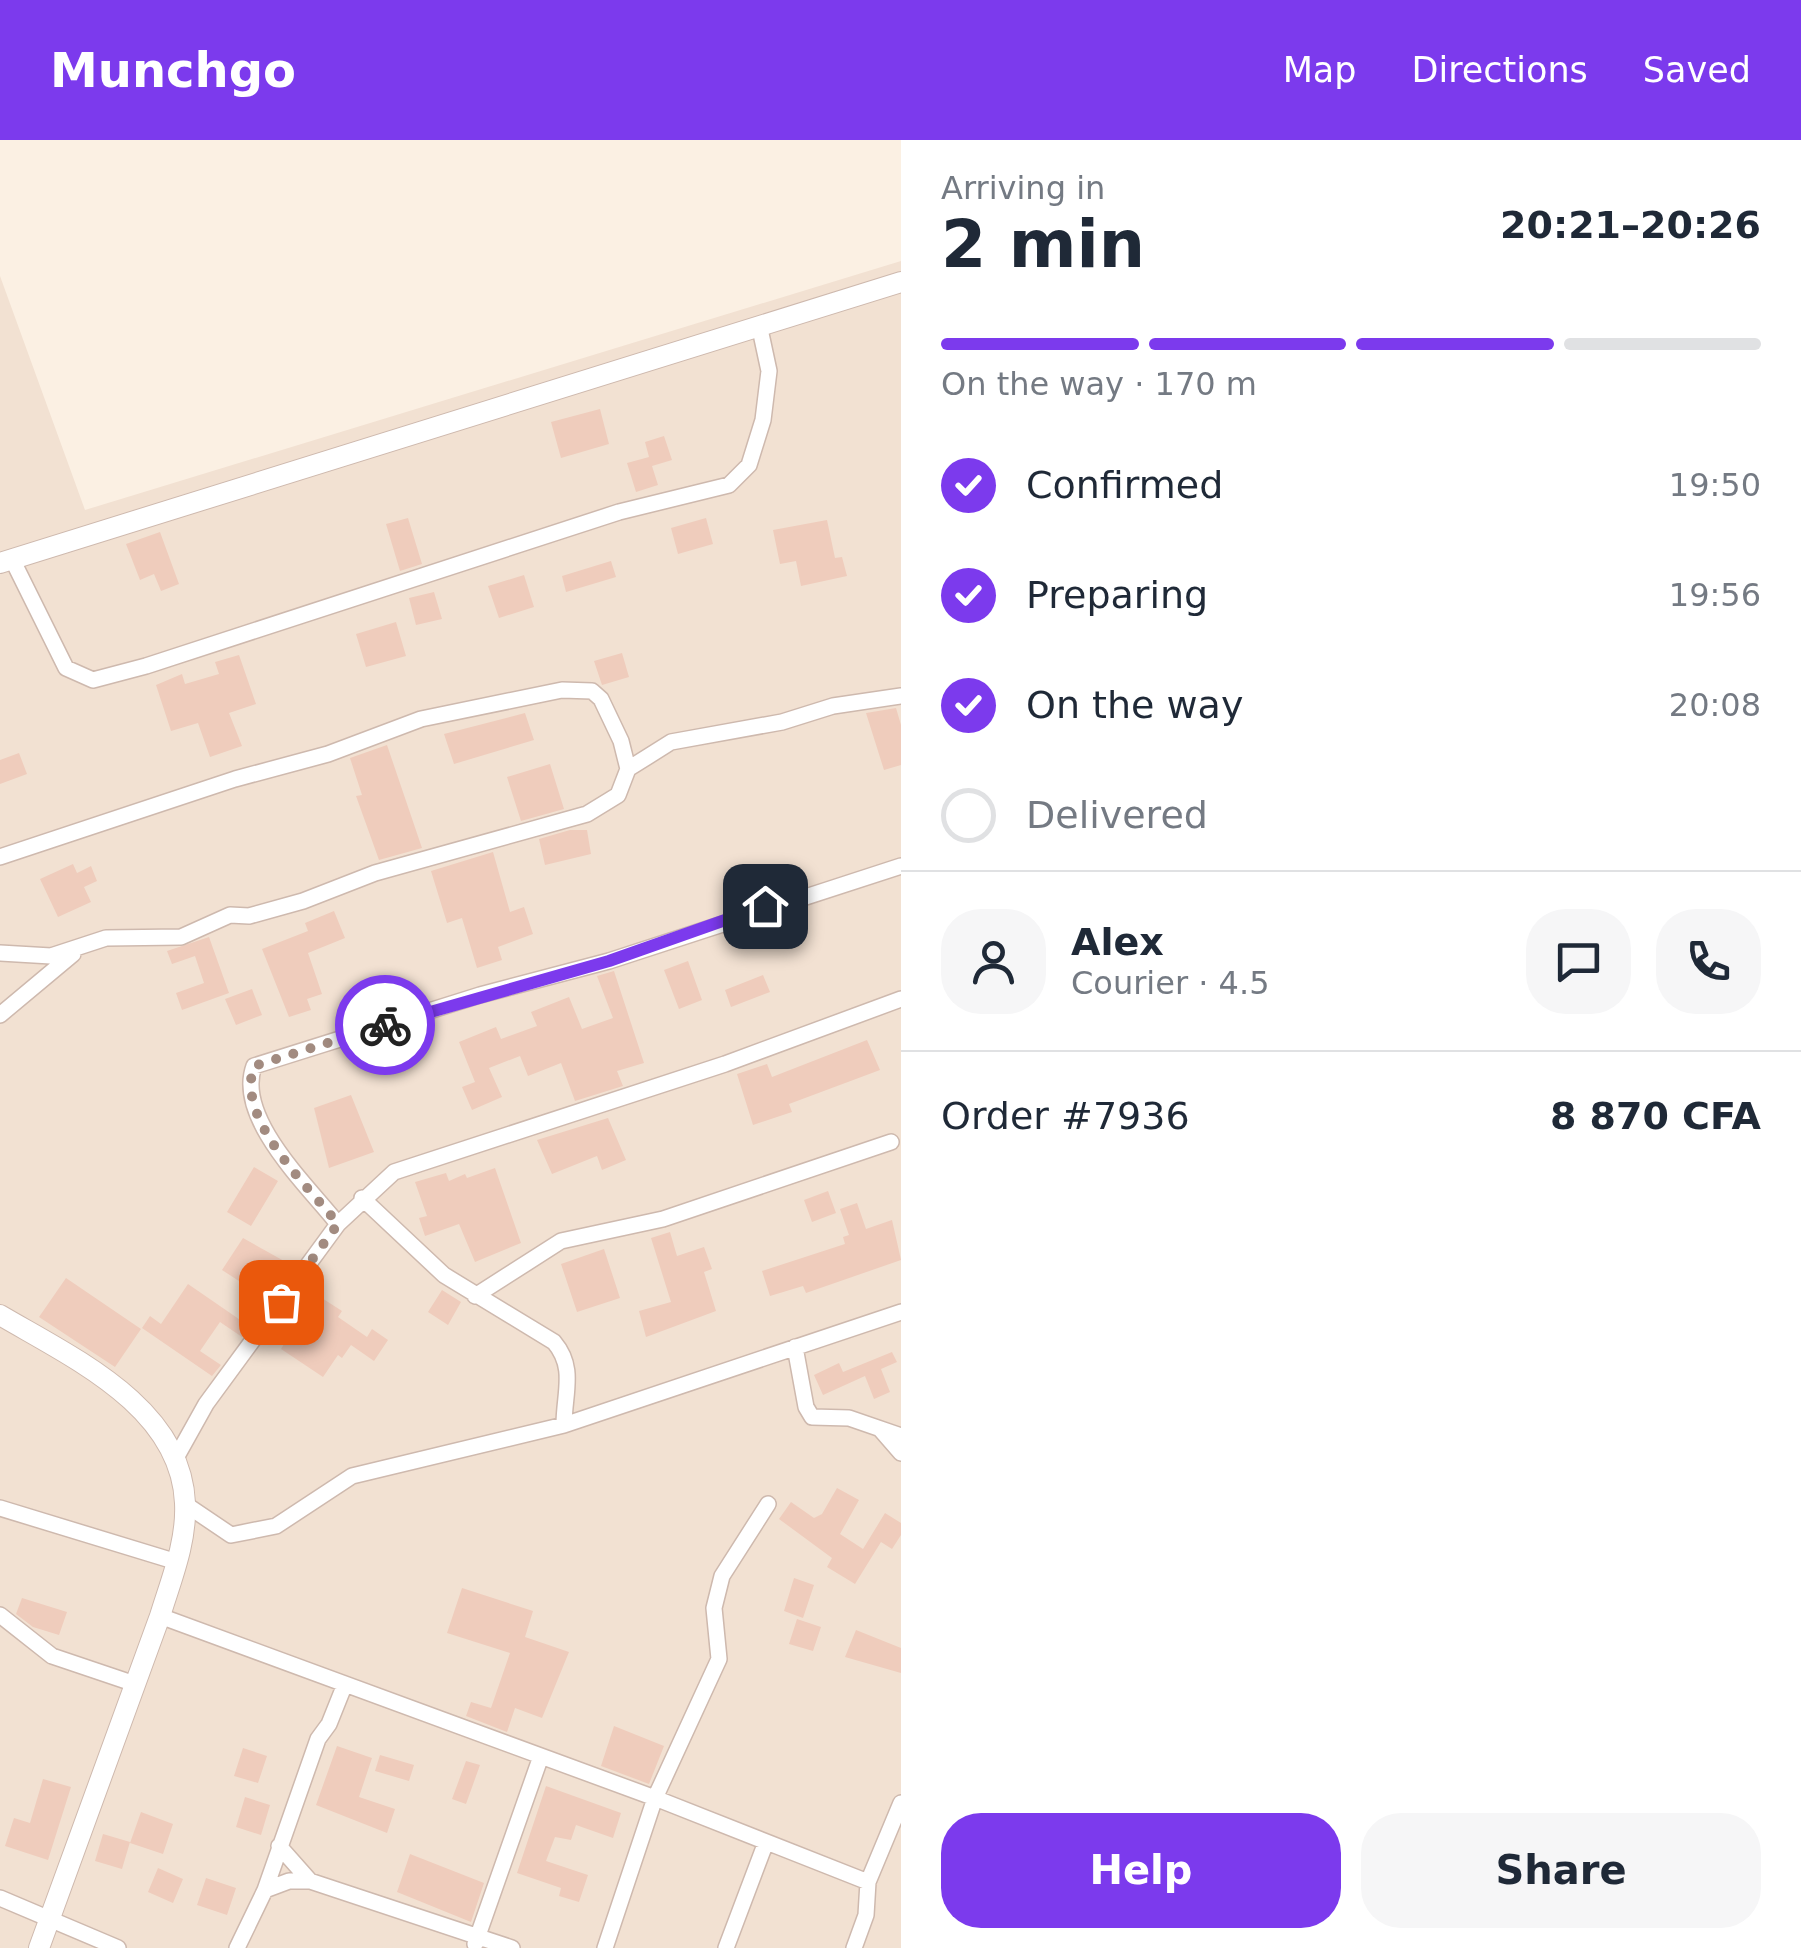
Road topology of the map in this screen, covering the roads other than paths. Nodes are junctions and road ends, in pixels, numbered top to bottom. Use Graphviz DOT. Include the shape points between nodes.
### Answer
graph roads {
  1 [pos="901,282"];
  2 [pos="760,329"];
  3 [pos="6,561"];
  4 [pos="901,696"];
  5 [pos="628,769"];
  6 [pos="0,857"];
  7 [pos="901,866"];
  8 [pos="80,948"];
  9 [pos="0,953"];
  10 [pos="901,999"];
  11 [pos="0,1015"];
  12 [pos="892,1142"];
  13 [pos="362,1198"];
  14 [pos="338,1224"];
  15 [pos="475,1296"];
  16 [pos="901,1312"];
  17 [pos="0,1315"];
  18 [pos="795,1348"];
  19 [pos="564,1425"];
  20 [pos="880,1429"];
  21 [pos="901,1436"];
  22 [pos="901,1453"];
  23 [pos="178,1456"];
  24 [pos="185,1504"];
  25 [pos="768,1504"];
  26 [pos="0,1508"];
  27 [pos="177,1562"];
  28 [pos="0,1615"];
  29 [pos="160,1616"];
  30 [pos="135,1684"];
  31 [pos="345,1684"];
  32 [pos="540,1759"];
  33 [pos="655,1798"];
  34 [pos="901,1803"];
  35 [pos="766,1842"];
  36 [pos="280,1846"];
  37 [pos="310,1881"];
  38 [pos="868,1882"];
  39 [pos="265,1890"];
  40 [pos="0,1898"];
  41 [pos="48,1922"];
  42 [pos="475,1943"];
  43 [pos="39,1948"];
  44 [pos="118,1948"];
  45 [pos="238,1948"];
  46 [pos="512,1948"];
  47 [pos="605,1948"];
  48 [pos="726,1948"];
  49 [pos="854,1948"];
  1 -- 2 [label="street"];
  2 -- 3 [label="street"];
  2 -- 3 [label="street" via="769,371 763,420 749,465 730,484 619,512 146,666 93,680 66,668"];
  4 -- 5 [label="street" via="671,742"];
  5 -- 6 [label="street" via="600,699 583,689 562,690 421,719"];
  5 -- 8 [label="street" via="612,803 564,822 375,873 303,901 230,916 182,937 106,938"];
  7 -- 14 [label="street" via="254,1066 251,1092 274,1146"];
  8 -- 9 [label="street" via="52,956"];
  8 -- 11 [label="street"];
  10 -- 13 [label="street" via="394,1172"];
  12 -- 15 [label="street" via="663,1219 561,1241"];
  13 -- 14 [label="street"];
  13 -- 15 [label="street"];
  14 -- 23 [label="street" via="206,1404"];
  15 -- 19 [label="street" via="538,1328 567,1357"];
  16 -- 18 [label="street"];
  17 -- 23 [label="street" via="111,1384 144,1412"];
  18 -- 19 [label="street"];
  18 -- 20 [label="street" via="812,1417 850,1418"];
  19 -- 24 [label="street" via="352,1476 276,1526 251,1533 231,1535"];
  20 -- 21 [label="street"];
  20 -- 22 [label="street"];
  23 -- 24 [label="street"];
  24 -- 27 [label="street"];
  25 -- 33 [label="street" via="722,1576 714,1608 719,1659"];
  26 -- 27 [label="street"];
  27 -- 29 [label="street"];
  28 -- 30 [label="street" via="52,1656"];
  29 -- 30 [label="street"];
  29 -- 31 [label="street"];
  30 -- 41 [label="street"];
  31 -- 32 [label="street"];
  31 -- 36 [label="street"];
  32 -- 33 [label="street"];
  32 -- 42 [label="street"];
  33 -- 35 [label="street"];
  33 -- 47 [label="street"];
  34 -- 38 [label="street"];
  35 -- 38 [label="street"];
  35 -- 48 [label="street"];
  36 -- 37 [label="street"];
  36 -- 39 [label="street"];
  37 -- 39 [label="street"];
  37 -- 42 [label="street" via="390,1904"];
  38 -- 49 [label="street"];
  39 -- 45 [label="street"];
  40 -- 41 [label="street"];
  41 -- 43 [label="street"];
  41 -- 44 [label="street"];
  42 -- 46 [label="street"];
}
